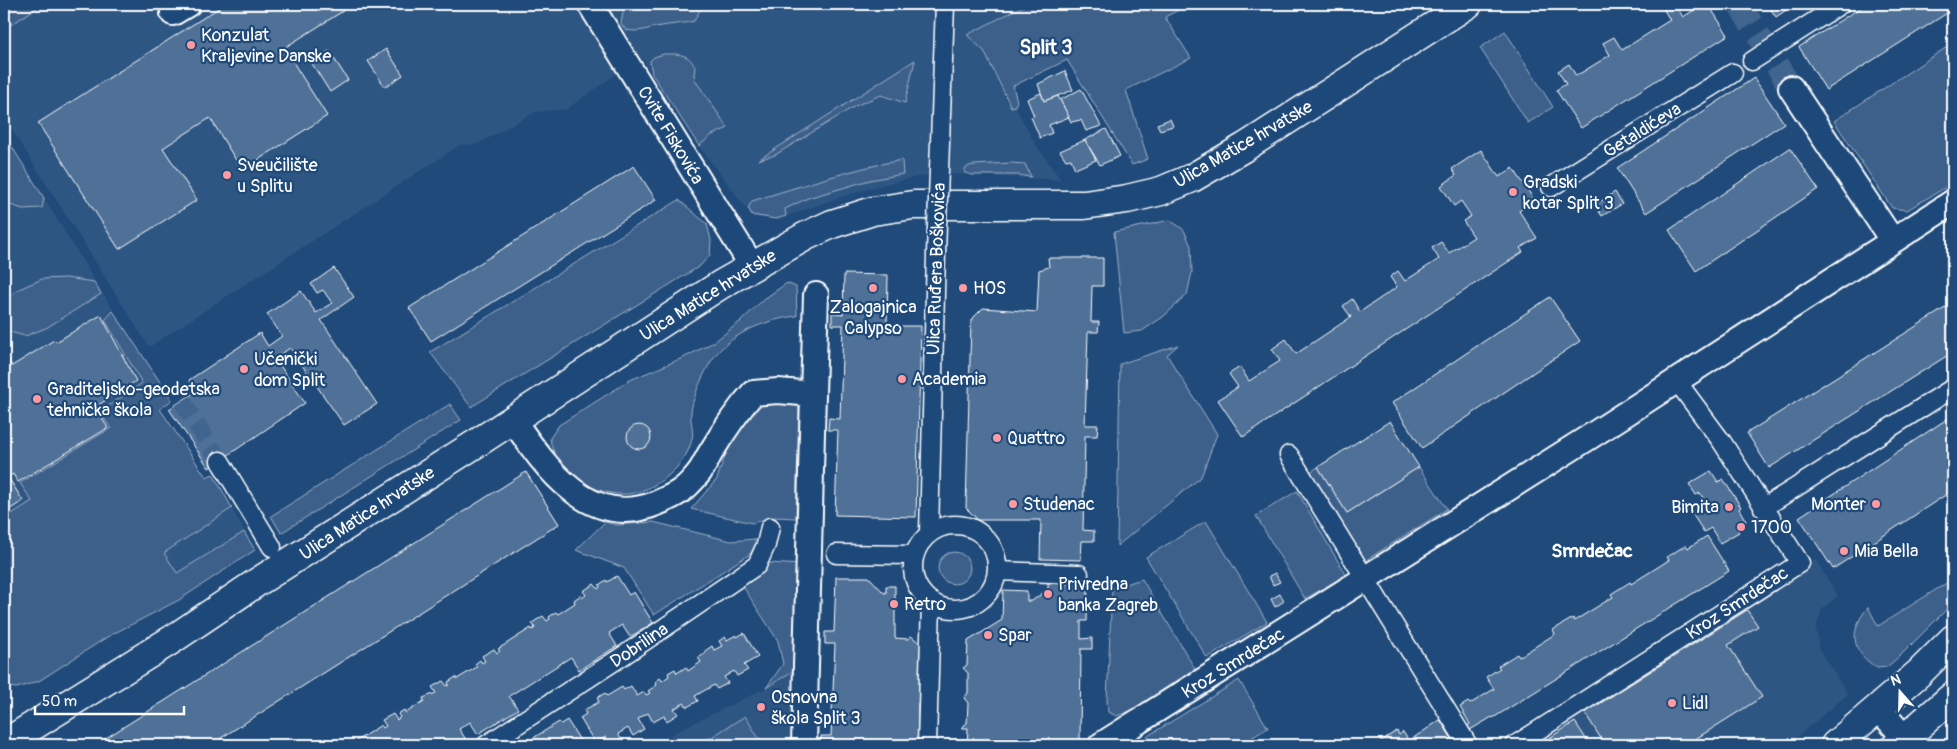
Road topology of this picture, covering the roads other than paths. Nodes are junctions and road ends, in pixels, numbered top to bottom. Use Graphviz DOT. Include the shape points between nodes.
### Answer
graph roads {
  1 [pos="590,4"];
  2 [pos="945,4"];
  3 [pos="1468,4"];
  4 [pos="1841,4"];
  5 [pos="1752,61"];
  6 [pos="1732,73"];
  7 [pos="1791,88"];
  8 [pos="1551,186"];
  9 [pos="1953,202"];
  10 [pos="1892,240"];
  11 [pos="752,266"];
  12 [pos="816,295"];
  13 [pos="1676,380"];
  14 [pos="1953,388"];
  15 [pos="813,394"];
  16 [pos="513,420"];
  17 [pos="1289,455"];
  18 [pos="220,461"];
  19 [pos="1763,508"];
  20 [pos="770,527"];
  21 [pos="929,534"];
  22 [pos="272,547"];
  23 [pos="836,554"];
  24 [pos="914,555"];
  25 [pos="997,570"];
  26 [pos="1080,574"];
  27 [pos="1364,580"];
  28 [pos="931,602"];
  29 [pos="1953,639"];
  30 [pos="1953,696"];
  31 [pos="1878,708"];
  32 [pos="1905,743"];
  33 [pos="4,744"];
  34 [pos="486,745"];
  35 [pos="804,745"];
  36 [pos="927,745"];
  37 [pos="1101,745"];
  38 [pos="1468,745"];
  39 [pos="1515,745"];
  40 [pos="1835,745"];
  1 -- 11 [label="street, Cvite Fiskovića"];
  2 -- 21 [label="street, Ulica Ruđera Boškovića, bridge"];
  3 -- 11 [label="street, Ulica Matice hrvatske" via="1245,147 1192,178 1160,191 1084,205 913,205 873,211 832,224"];
  4 -- 5 [label="street"];
  6 -- 8 [label="street, Getaldićeva"];
  7 -- 10 [label="street"];
  9 -- 10 [label="street, Kroz Smrdečac"];
  10 -- 13 [label="street, Kroz Smrdečac"];
  11 -- 16 [label="street, Ulica Matice hrvatske"];
  12 -- 15 [label="street"];
  13 -- 19 [label="street, Kroz Smrdečac" via="1722,442"];
  13 -- 27 [label="street, Kroz Smrdečac"];
  14 -- 19 [label="street"];
  15 -- 16 [label="street" via="778,391 753,394 741,406 699,474 679,494 646,508 621,511 599,506 575,494 536,452"];
  15 -- 35 [label="street"];
  16 -- 33 [label="street, Ulica Matice hrvatske"];
  17 -- 27 [label="street"];
  18 -- 22 [label="street"];
  19 -- 39 [label="street, Kroz Smrdečac" via="1800,563"];
  20 -- 34 [label="street, Dobrilina" via="757,565"];
  21 -- 24 [label="street" via="920,542"];
  21 -- 25 [label="street" via="943,526 971,527 992,546"];
  23 -- 24 [label="street"];
  24 -- 28 [label="street" via="912,565 917,586"];
  25 -- 26 [label="street"];
  25 -- 28 [label="street" via="992,588 971,606 958,609"];
  27 -- 37 [label="street, Kroz Smrdečac"];
  27 -- 38 [label="street"];
  28 -- 36 [label="street"];
  29 -- 31 [label="street"];
  30 -- 32 [label="street"];
  31 -- 32 [label="street"];
  31 -- 40 [label="street"];
}
